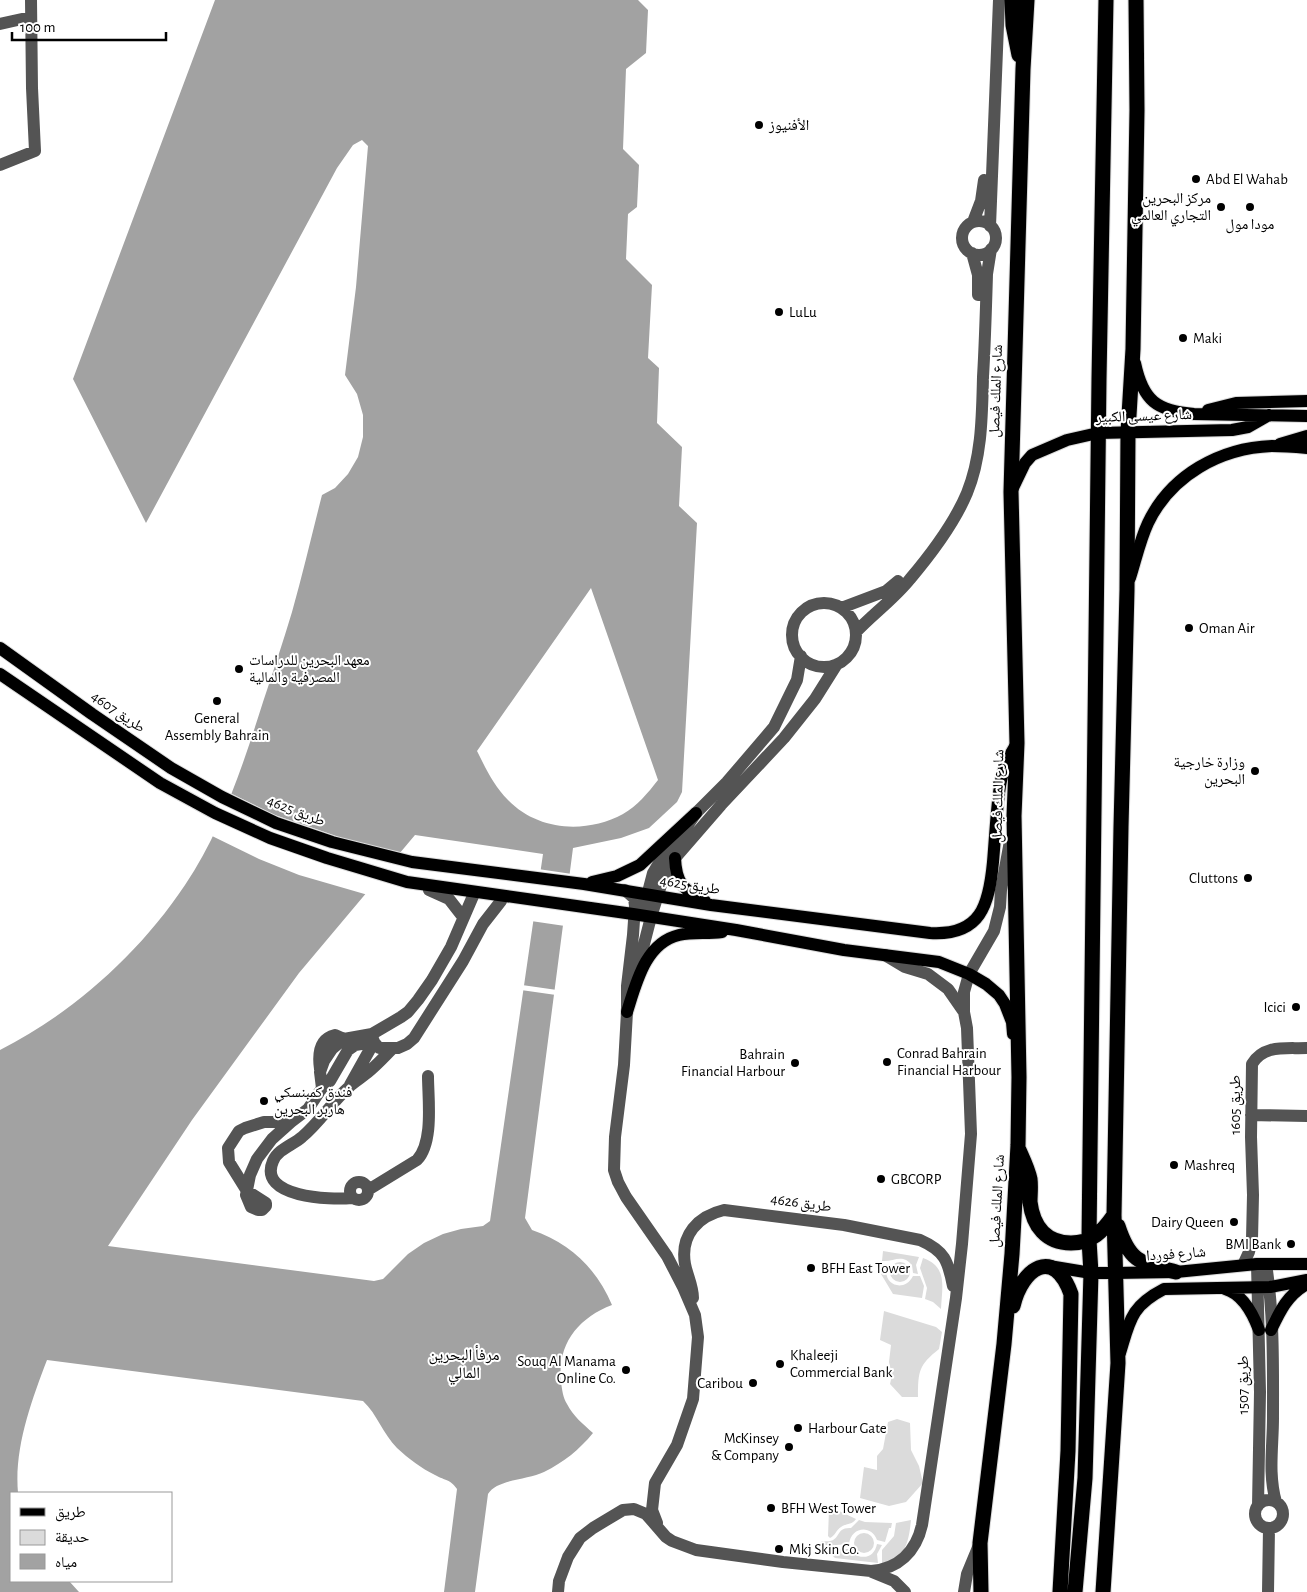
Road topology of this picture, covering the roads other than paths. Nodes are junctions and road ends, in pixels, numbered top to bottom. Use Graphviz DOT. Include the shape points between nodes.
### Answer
graph roads {
  1 [pos="31,0"];
  2 [pos="993,0"];
  3 [pos="999,0"];
  4 [pos="1012,0"];
  5 [pos="1027,0"];
  6 [pos="1106,0"];
  7 [pos="1136,0"];
  8 [pos="1146,0"];
  9 [pos="31,21"];
  10 [pos="0,24"];
  11 [pos="0,32"];
  12 [pos="1024,69"];
  13 [pos="1137,110"];
  14 [pos="35,147"];
  15 [pos="0,159"];
  16 [pos="0,165"];
  17 [pos="973,222"];
  18 [pos="990,226"];
  19 [pos="991,249"];
  20 [pos="972,253"];
  21 [pos="1133,349"];
  22 [pos="1307,400"];
  23 [pos="1194,414"];
  24 [pos="1269,415"];
  25 [pos="1307,416"];
  26 [pos="1128,432"];
  27 [pos="1098,433"];
  28 [pos="1307,436"];
  29 [pos="1273,446"];
  30 [pos="1307,448"];
  31 [pos="1011,492"];
  32 [pos="1127,590"];
  33 [pos="841,608"];
  34 [pos="856,632"];
  35 [pos="0,648"];
  36 [pos="801,656"];
  37 [pos="837,664"];
  38 [pos="0,674"];
  39 [pos="1017,743"];
  40 [pos="222,797"];
  41 [pos="696,813"];
  42 [pos="1014,816"];
  43 [pos="675,858"];
  44 [pos="386,877"];
  45 [pos="578,884"];
  46 [pos="429,890"];
  47 [pos="625,890"];
  48 [pos="473,896"];
  49 [pos="652,896"];
  50 [pos="526,899"];
  51 [pos="501,901"];
  52 [pos="711,905"];
  53 [pos="642,915"];
  54 [pos="463,917"];
  55 [pos="736,930"];
  56 [pos="885,955"];
  57 [pos="969,974"];
  58 [pos="627,1012"];
  59 [pos="964,1012"];
  60 [pos="401,1017"];
  61 [pos="420,1030"];
  62 [pos="373,1038"];
  63 [pos="1307,1048"];
  64 [pos="392,1049"];
  65 [pos="428,1076"];
  66 [pos="1019,1078"];
  67 [pos="349,1087"];
  68 [pos="322,1088"];
  69 [pos="1251,1116"];
  70 [pos="1307,1116"];
  71 [pos="291,1122"];
  72 [pos="1018,1145"];
  73 [pos="1114,1215"];
  74 [pos="1089,1240"];
  75 [pos="1262,1264"];
  76 [pos="1307,1264"];
  77 [pos="1243,1265"];
  78 [pos="1046,1266"];
  79 [pos="1176,1272"];
  80 [pos="1092,1273"];
  81 [pos="1114,1273"];
  82 [pos="1307,1282"];
  83 [pos="1220,1288"];
  84 [pos="1264,1288"];
  85 [pos="956,1298"];
  86 [pos="693,1308"];
  87 [pos="1265,1330"];
  88 [pos="1004,1344"];
  89 [pos="1118,1363"];
  90 [pos="1276,1502"];
  91 [pos="1258,1506"];
  92 [pos="1271,1528"];
  93 [pos="661,1532"];
  94 [pos="980,1543"];
  95 [pos="871,1571"];
  96 [pos="1268,1589"];
  97 [pos="558,1592"];
  98 [pos="905,1592"];
  99 [pos="964,1592"];
  100 [pos="981,1592"];
  101 [pos="1060,1592"];
  102 [pos="1075,1592"];
  103 [pos="1103,1592"];
  1 -- 9 [label="street"];
  2 -- 17 [label="street" via="984,178 981,201"];
  3 -- 18 [label="street"];
  4 -- 12 [label="highway" via="1014,36"];
  5 -- 12 [label="highway, شارع الملك فيصل"];
  6 -- 27 [label="highway"];
  7 -- 13 [label="highway"];
  8 -- 13 [label="highway" via="1146,43"];
  9 -- 10 [label="street"];
  9 -- 11 [label="street"];
  9 -- 14 [label="street"];
  12 -- 31 [label="highway, شارع الملك فيصل"];
  13 -- 21 [label="highway"];
  14 -- 15 [label="street"];
  14 -- 16 [label="street"];
  17 -- 18 [label="street"];
  17 -- 20 [label="street" via="965,228 962,237 964,247"];
  18 -- 19 [label="street" via="995,235"];
  19 -- 20 [label="street" via="982,254"];
  19 -- 34 [label="street" via="982,429 970,486 958,512 917,570"];
  20 -- 33 [label="street" via="979,281 973,429 970,456 960,490 941,526 902,577 886,591"];
  21 -- 23 [label="main road, شارع عيسى الكبير" via="1139,381 1152,401 1166,409"];
  21 -- 26 [label="highway"];
  22 -- 23 [label="main road" via="1236,403"];
  23 -- 24 [label="main road, شارع عيسى الكبير"];
  24 -- 25 [label="main road, شارع عيسى الكبير"];
  24 -- 26 [label="main road, شارع عيسى الكبير" via="1248,427 1232,430"];
  26 -- 27 [label="main road, شارع عيسى الكبير"];
  26 -- 32 [label="highway"];
  27 -- 31 [label="main road, شارع عيسى الكبير" via="1067,440 1032,455"];
  27 -- 74 [label="highway"];
  28 -- 29 [label="main road"];
  29 -- 30 [label="main road"];
  29 -- 32 [label="main road" via="1234,451 1181,478 1167,492 1148,523"];
  31 -- 39 [label="highway, شارع الملك فيصل"];
  32 -- 73 [label="highway"];
  33 -- 34 [label="street" via="851,618"];
  33 -- 36 [label="street" via="820,603 800,614 792,635"];
  34 -- 37 [label="street" via="849,654"];
  35 -- 40 [label="main road, طريق 4607" via="170,768"];
  36 -- 37 [label="street" via="814,665"];
  36 -- 41 [label="street" via="797,680 774,727"];
  37 -- 43 [label="street" via="784,738"];
  38 -- 44 [label="main road" via="160,783 215,813 270,838"];
  39 -- 42 [label="highway, شارع الملك فيصل"];
  39 -- 52 [label="main road, طريق 4625" via="1002,775 987,902 980,915 966,927 947,933 930,933"];
  40 -- 45 [label="main road, طريق 4625" via="276,823 332,842 412,862"];
  41 -- 45 [label="main road" via="640,865 618,876"];
  41 -- 49 [label="street" via="658,864"];
  42 -- 57 [label="street, طريق 4626" via="994,930"];
  42 -- 66 [label="highway, شارع الملك فيصل"];
  43 -- 49 [label="street"];
  43 -- 52 [label="main road" via="677,877 685,889"];
  44 -- 46 [label="street" via="400,885"];
  44 -- 50 [label="main road"];
  45 -- 47 [label="main road, طريق 4625"];
  46 -- 48 [label="street"];
  46 -- 54 [label="street" via="448,899"];
  47 -- 49 [label="main road, طريق 4625"];
  47 -- 53 [label="street" via="634,898 635,906"];
  48 -- 51 [label="street"];
  48 -- 54 [label="street"];
  49 -- 52 [label="main road, طريق 4625"];
  49 -- 53 [label="street, طريق 4626"];
  50 -- 51 [label="street"];
  50 -- 53 [label="main road"];
  51 -- 61 [label="street" via="483,924"];
  53 -- 55 [label="main road"];
  53 -- 58 [label="street, طريق 4626"];
  54 -- 60 [label="street" via="432,980"];
  55 -- 56 [label="main road"];
  55 -- 58 [label="main road" via="686,934 664,942 647,960 637,979"];
  56 -- 57 [label="main road" via="939,962"];
  56 -- 59 [label="street, طريق 4626" via="898,964 938,980"];
  57 -- 59 [label="street, طريق 4626" via="964,992"];
  57 -- 66 [label="main road" via="986,984 1005,1004 1012,1022"];
  58 -- 86 [label="street, طريق 4626" via="614,1170 626,1197 667,1256"];
  59 -- 85 [label="street, طريق 4626" via="968,1036 971,1134"];
  60 -- 61 [label="street"];
  60 -- 62 [label="street"];
  61 -- 64 [label="street" via="407,1044"];
  62 -- 64 [label="street" via="379,1048"];
  62 -- 67 [label="street"];
  62 -- 68 [label="street" via="351,1047"];
  62 -- 68 [label="street" via="344,1040 332,1049 320,1072"];
  63 -- 69 [label="street, طريق 1605" via="1270,1050 1255,1059 1251,1073"];
  64 -- 67 [label="street"];
  65 -- 67 [label="street" via="427,1140 417,1160 368,1190 362,1182 354,1183 350,1189 352,1198 314,1198 288,1191 276,1183 271,1173 275,1158 311,1129"];
  66 -- 72 [label="highway, شارع الملك فيصل"];
  68 -- 71 [label="street" via="308,1109"];
  69 -- 70 [label="street"];
  69 -- 77 [label="street, طريق 1605" via="1252,1239"];
  71 -- 71 [label="street" via="257,1158 247,1191 229,1162 229,1144 239,1131 251,1126 264,1122"];
  72 -- 74 [label="highway" via="1030,1178 1034,1222 1050,1239 1062,1243"];
  72 -- 88 [label="highway, شارع الملك فيصل"];
  73 -- 74 [label="highway" via="1104,1230"];
  73 -- 79 [label="highway" via="1124,1244 1135,1258"];
  73 -- 81 [label="highway"];
  74 -- 80 [label="highway"];
  75 -- 76 [label="main road, شارع فوردا"];
  75 -- 77 [label="main road, شارع فوردا"];
  75 -- 84 [label="street, طريق 1507"];
  77 -- 79 [label="main road, شارع فوردا"];
  78 -- 80 [label="main road, شارع فوردا"];
  78 -- 88 [label="highway" via="1028,1274 1020,1285"];
  78 -- 101 [label="highway" via="1061,1273 1071,1294 1068,1452"];
  79 -- 81 [label="main road, شارع فوردا"];
  80 -- 81 [label="main road, شارع فوردا"];
  80 -- 102 [label="highway" via="1085,1478"];
  81 -- 89 [label="highway"];
  82 -- 84 [label="main road"];
  82 -- 87 [label="main road" via="1280,1308"];
  83 -- 84 [label="main road"];
  83 -- 87 [label="main road" via="1238,1296"];
  83 -- 89 [label="main road" via="1164,1289 1151,1296 1136,1309 1130,1321"];
  84 -- 87 [label="street, طريق 1507"];
  85 -- 86 [label="street, طريق 4626" via="949,1266 942,1253 920,1240 844,1225 724,1210 710,1213 698,1221 684,1249"];
  85 -- 95 [label="street, طريق 4626" via="920,1532 910,1552 897,1564"];
  86 -- 93 [label="street, طريق 4626" via="698,1337 693,1399 677,1445 658,1476 652,1495 652,1510"];
  87 -- 90 [label="street, طريق 1507" via="1273,1420 1271,1470"];
  87 -- 91 [label="street, طريق 1507" via="1260,1392"];
  88 -- 94 [label="highway, شارع الملك فيصل"];
  89 -- 103 [label="highway"];
  90 -- 91 [label="street" via="1268,1500"];
  90 -- 92 [label="street" via="1282,1517 1279,1524"];
  91 -- 92 [label="street" via="1257,1522"];
  92 -- 96 [label="street"];
  93 -- 95 [label="street, طريق 4626" via="678,1545 696,1550"];
  93 -- 97 [label="street, طريق 4626" via="646,1514 634,1509 624,1510 586,1533 575,1545 565,1563"];
  94 -- 99 [label="street" via="967,1574"];
  94 -- 100 [label="highway, شارع الملك فيصل"];
  95 -- 98 [label="street, طريق 4626" via="894,1581"];
}
